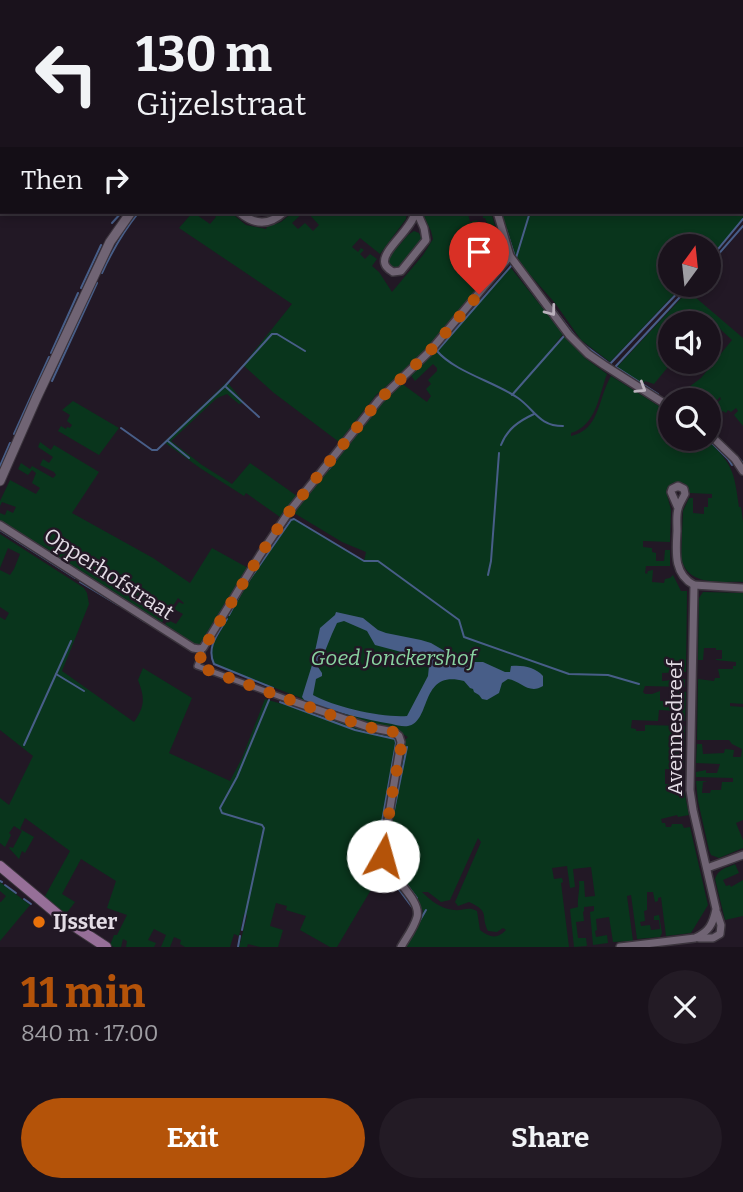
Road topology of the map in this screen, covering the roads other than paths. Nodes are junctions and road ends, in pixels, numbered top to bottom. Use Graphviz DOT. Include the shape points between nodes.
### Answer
graph roads {
  1 [pos="130,214"];
  2 [pos="242,214"];
  3 [pos="281,214"];
  4 [pos="415,214"];
  5 [pos="417,214"];
  6 [pos="498,214"];
  7 [pos="510,256"];
  8 [pos="658,399"];
  9 [pos="721,446"];
  10 [pos="743,471"];
  11 [pos="0,481"];
  12 [pos="678,509"];
  13 [pos="0,525"];
  14 [pos="694,585"];
  15 [pos="743,588"];
  16 [pos="201,649"];
  17 [pos="292,701"];
  18 [pos="743,856"];
  19 [pos="0,866"];
  20 [pos="707,868"];
  21 [pos="716,909"];
  22 [pos="695,938"];
  23 [pos="106,947"];
  24 [pos="401,947"];
  25 [pos="620,947"];
  1 -- 11 [label="street" via="110,242"];
  2 -- 3 [label="street" via="263,222"];
  4 -- 5 [label="street" via="385,258 386,267 393,272 401,271 426,240"];
  6 -- 7 [label="street"];
  7 -- 8 [label="street, one-way" via="578,344"];
  7 -- 16 [label="street" via="430,351 379,400 296,503"];
  9 -- 10 [label="street"];
  12 -- 14 [label="street" via="678,568"];
  13 -- 16 [label="street, Opperhofstraat"];
  14 -- 15 [label="street"];
  14 -- 20 [label="street, Avennesdreef" via="690,790"];
  16 -- 17 [label="street" via="197,666"];
  17 -- 24 [label="street" via="399,736 401,748 383,856 418,913"];
  18 -- 20 [label="street"];
  19 -- 23 [label="main road" via="62,918"];
  20 -- 21 [label="street, Avennesdreef"];
  21 -- 22 [label="street" via="710,928"];
  21 -- 22 [label="street, Avennesdreef" via="720,934"];
  22 -- 25 [label="street, Avennesdreef"];
}
